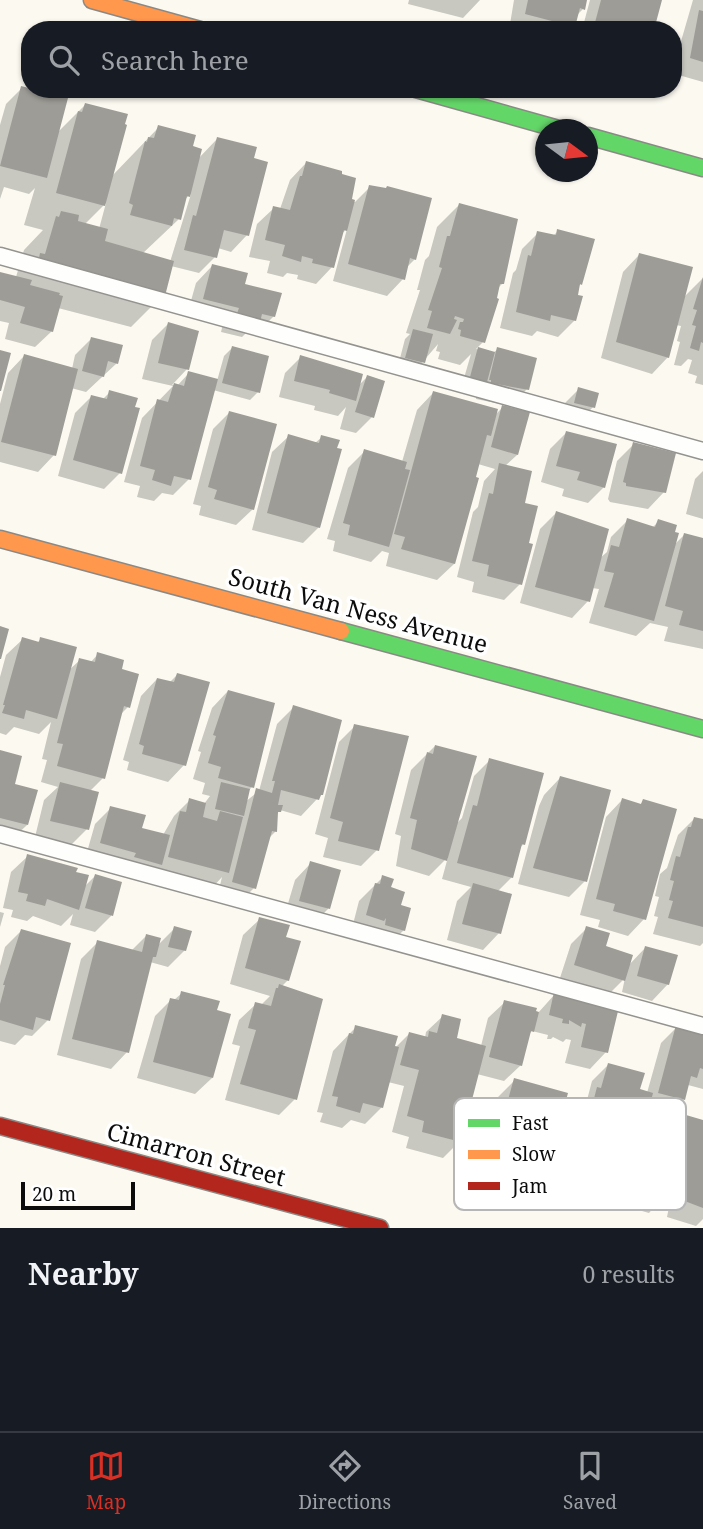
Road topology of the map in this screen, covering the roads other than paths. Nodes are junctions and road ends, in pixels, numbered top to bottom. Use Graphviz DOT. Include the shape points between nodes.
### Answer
graph roads {
  1 [pos="92,0"];
  2 [pos="168,21"];
  3 [pos="448,98"];
  4 [pos="535,122"];
  5 [pos="598,139"];
  6 [pos="703,168"];
  7 [pos="0,256"];
  8 [pos="703,451"];
  9 [pos="0,539"];
  10 [pos="703,729"];
  11 [pos="0,834"];
  12 [pos="703,1026"];
  13 [pos="0,1126"];
  14 [pos="380,1228"];
  1 -- 2 [label="street"];
  3 -- 4 [label="street"];
  5 -- 6 [label="street"];
  7 -- 8 [label="lane"];
  9 -- 10 [label="street, South Van Ness Avenue"];
  11 -- 12 [label="lane"];
  13 -- 14 [label="street, Cimarron Street"];
}
